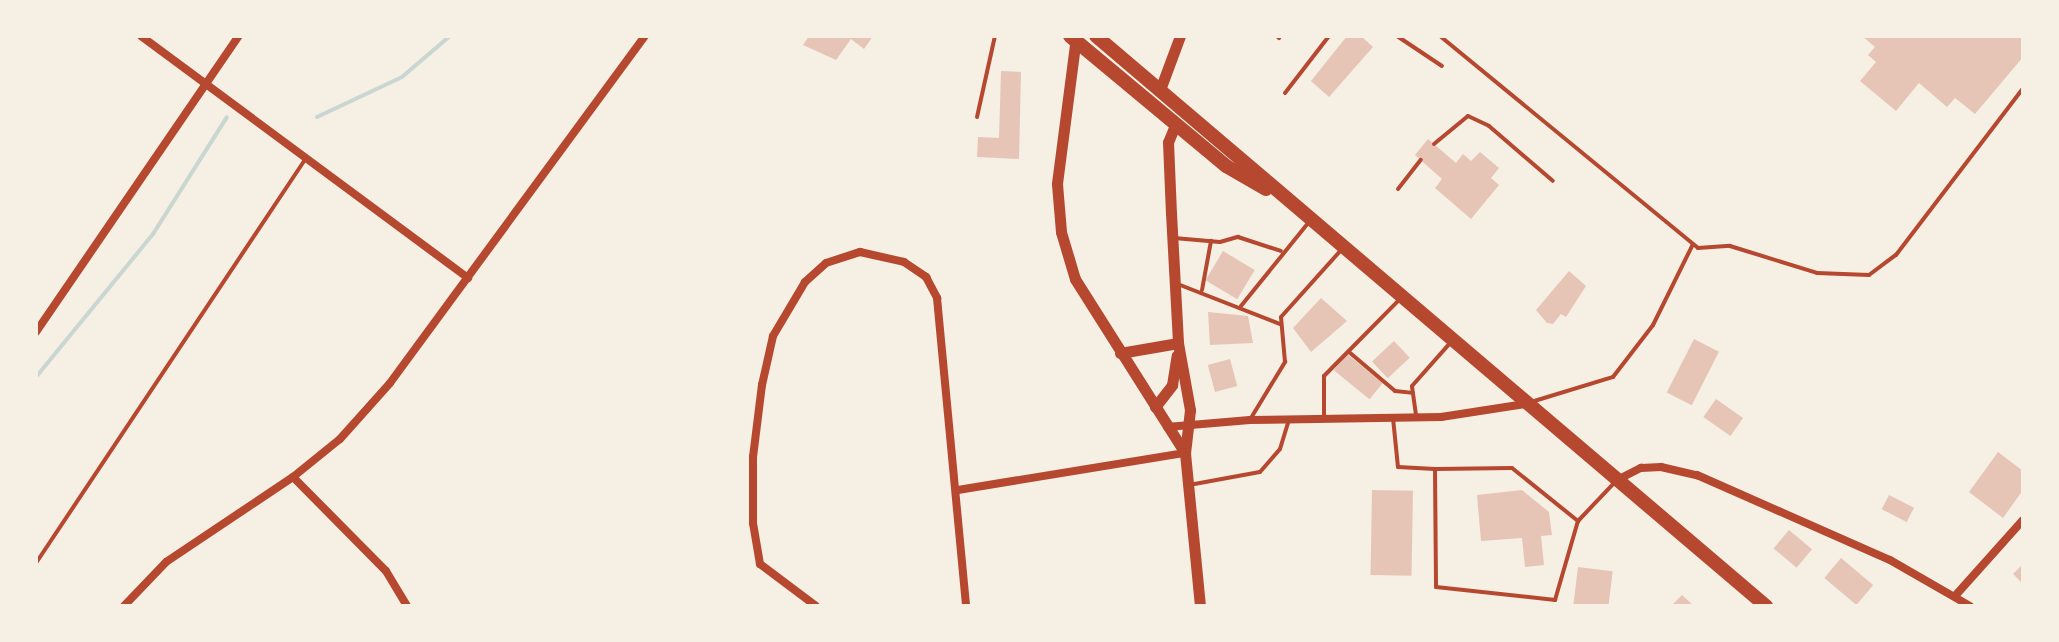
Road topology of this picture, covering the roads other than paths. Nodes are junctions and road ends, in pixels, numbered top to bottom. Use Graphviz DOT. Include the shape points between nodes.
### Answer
graph roads {
  1 [pos="141,36"];
  2 [pos="239,36"];
  3 [pos="645,36"];
  4 [pos="995,36"];
  5 [pos="1073,36"];
  6 [pos="1096,36"];
  7 [pos="1180,36"];
  8 [pos="1329,36"];
  9 [pos="1397,36"];
  10 [pos="1440,36"];
  11 [pos="1442,66"];
  12 [pos="207,82"];
  13 [pos="1161,87"];
  14 [pos="2023,88"];
  15 [pos="1285,93"];
  16 [pos="977,117"];
  17 [pos="1175,125"];
  18 [pos="1434,144"];
  19 [pos="308,155"];
  20 [pos="1421,160"];
  21 [pos="1553,181"];
  22 [pos="1398,189"];
  23 [pos="1280,197"];
  24 [pos="1309,222"];
  25 [pos="1172,238"];
  26 [pos="1211,241"];
  27 [pos="1693,244"];
  28 [pos="1342,249"];
  29 [pos="1281,251"];
  30 [pos="468,278"];
  31 [pos="1175,282"];
  32 [pos="1202,290"];
  33 [pos="1400,299"];
  34 [pos="1241,306"];
  35 [pos="1280,324"];
  36 [pos="36,332"];
  37 [pos="1451,341"];
  38 [pos="1178,343"];
  39 [pos="1349,352"];
  40 [pos="1120,353"];
  41 [pos="1413,393"];
  42 [pos="1525,404"];
  43 [pos="1155,407"];
  44 [pos="1393,418"];
  45 [pos="1417,418"];
  46 [pos="1288,419"];
  47 [pos="1324,419"];
  48 [pos="1250,420"];
  49 [pos="1191,424"];
  50 [pos="1167,427"];
  51 [pos="1185,453"];
  52 [pos="1435,469"];
  53 [pos="293,477"];
  54 [pos="1617,480"];
  55 [pos="1188,486"];
  56 [pos="958,490"];
  57 [pos="2023,520"];
  58 [pos="1578,521"];
  59 [pos="36,563"];
  60 [pos="1955,596"];
  61 [pos="124,606"];
  62 [pos="407,606"];
  63 [pos="816,606"];
  64 [pos="966,606"];
  65 [pos="1200,606"];
  66 [pos="1766,606"];
  67 [pos="1970,606"];
  1 -- 12 [label="street"];
  2 -- 12 [label="street"];
  3 -- 30 [label="street"];
  4 -- 16 [label="lane"];
  5 -- 17 [label="highway"];
  5 -- 40 [label="street" via="1057,184 1061,232 1075,279"];
  6 -- 13 [label="highway"];
  7 -- 13 [label="street"];
  8 -- 15 [label="lane"];
  9 -- 11 [label="lane"];
  10 -- 27 [label="lane"];
  12 -- 19 [label="street"];
  12 -- 36 [label="street"];
  13 -- 23 [label="highway" via="1239,153"];
  14 -- 27 [label="lane" via="1896,255 1869,275 1817,273 1730,246"];
  17 -- 23 [label="highway" via="1226,166"];
  17 -- 25 [label="street" via="1168,142"];
  18 -- 21 [label="lane" via="1468,116 1489,126"];
  19 -- 30 [label="street"];
  19 -- 59 [label="lane"];
  20 -- 22 [label="lane"];
  23 -- 24 [label="highway"];
  24 -- 28 [label="highway"];
  24 -- 29 [label="lane"];
  25 -- 26 [label="lane"];
  25 -- 31 [label="street"];
  26 -- 29 [label="lane" via="1238,237"];
  26 -- 32 [label="lane"];
  27 -- 42 [label="lane" via="1653,325 1613,377"];
  28 -- 33 [label="highway"];
  28 -- 35 [label="lane"];
  29 -- 34 [label="lane"];
  30 -- 53 [label="street" via="390,383 340,439"];
  31 -- 32 [label="lane"];
  31 -- 38 [label="street"];
  32 -- 34 [label="lane"];
  33 -- 37 [label="highway"];
  33 -- 39 [label="lane"];
  34 -- 35 [label="lane"];
  35 -- 48 [label="lane" via="1287,340 1285,362"];
  37 -- 41 [label="lane" via="1412,386"];
  37 -- 42 [label="highway"];
  38 -- 40 [label="street"];
  38 -- 43 [label="street" via="1172,385"];
  38 -- 49 [label="street"];
  39 -- 41 [label="lane" via="1395,391"];
  39 -- 47 [label="lane" via="1324,376"];
  40 -- 43 [label="street"];
  41 -- 45 [label="lane"];
  42 -- 45 [label="street"];
  42 -- 54 [label="highway"];
  43 -- 50 [label="street"];
  44 -- 45 [label="street"];
  44 -- 47 [label="street"];
  44 -- 52 [label="lane" via="1398,467"];
  46 -- 47 [label="street"];
  46 -- 48 [label="street"];
  46 -- 55 [label="lane" via="1280,449 1260,472"];
  48 -- 49 [label="street"];
  49 -- 50 [label="street"];
  49 -- 51 [label="street"];
  50 -- 51 [label="street"];
  51 -- 55 [label="street"];
  51 -- 56 [label="street"];
  52 -- 58 [label="lane" via="1512,468"];
  52 -- 58 [label="lane" via="1436,587 1555,600"];
  53 -- 61 [label="street" via="166,562"];
  53 -- 62 [label="street" via="386,571"];
  54 -- 58 [label="lane"];
  54 -- 60 [label="street" via="1641,468 1697,475 1890,560"];
  54 -- 66 [label="highway"];
  55 -- 65 [label="street"];
  56 -- 63 [label="street" via="944,341 937,298 926,277 886,254 860,252 826,263 786,308 773,336 753,457 753,523 760,564"];
  56 -- 64 [label="street"];
  57 -- 60 [label="street"];
  60 -- 67 [label="street"];
}
